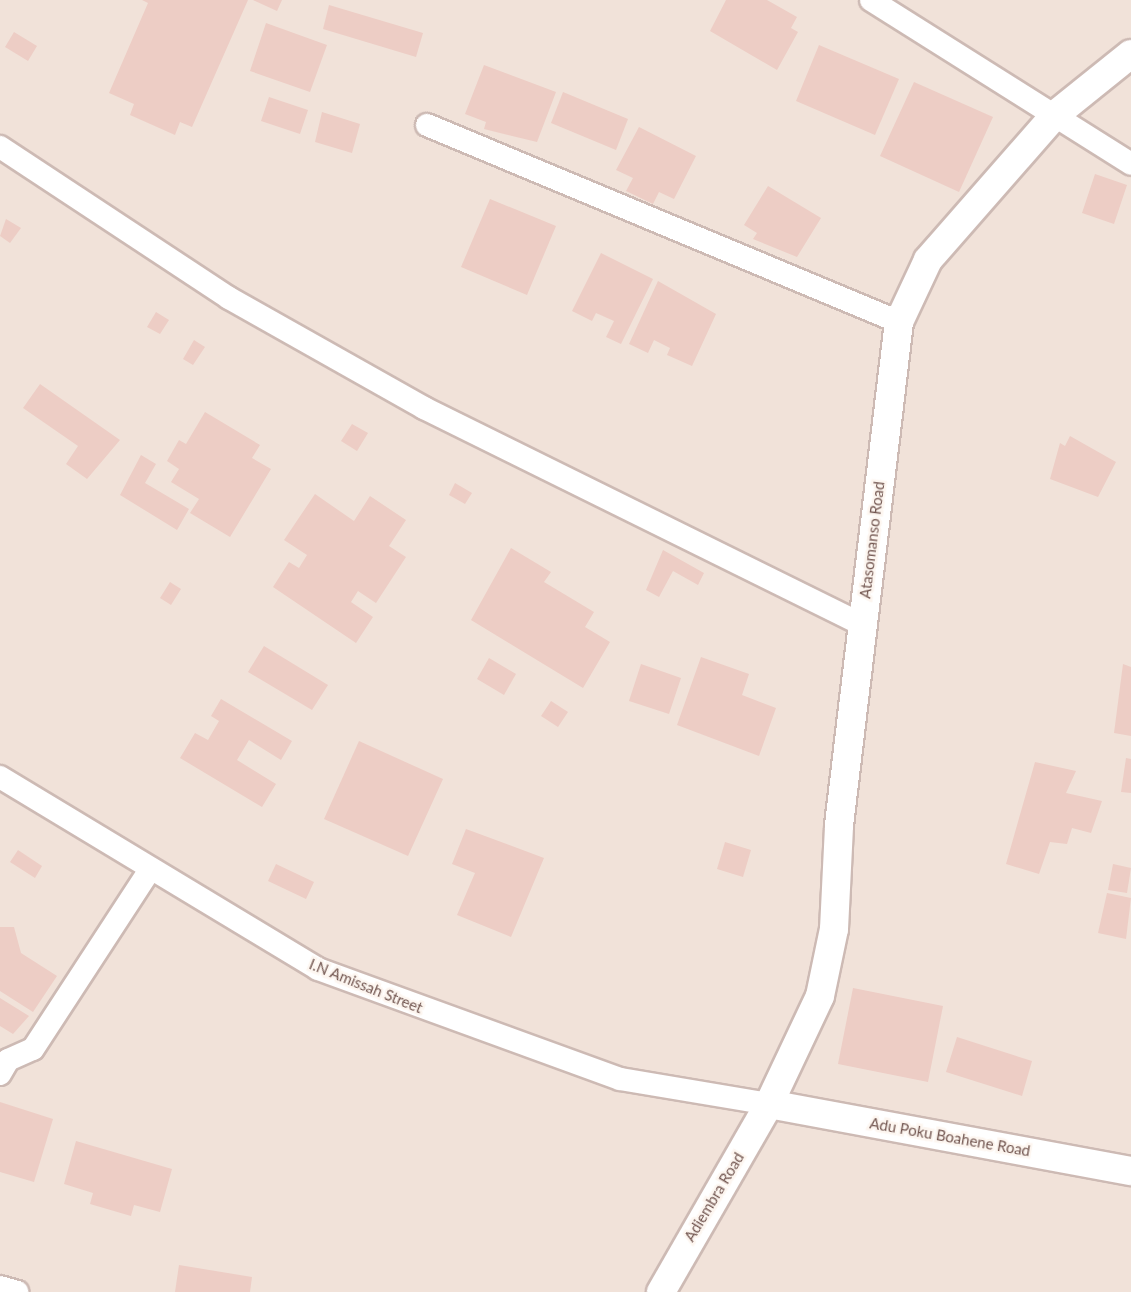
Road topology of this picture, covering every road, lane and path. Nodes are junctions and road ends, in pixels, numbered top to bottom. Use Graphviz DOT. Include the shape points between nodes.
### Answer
graph roads {
  1 [pos="871,0"];
  2 [pos="1131,54"];
  3 [pos="1055,115"];
  4 [pos="427,124"];
  5 [pos="0,147"];
  6 [pos="1131,164"];
  7 [pos="899,322"];
  8 [pos="862,624"];
  9 [pos="0,777"];
  10 [pos="149,871"];
  11 [pos="3,1063"];
  12 [pos="769,1104"];
  13 [pos="1131,1171"];
  14 [pos="0,1287"];
  15 [pos="16,1292"];
  16 [pos="661,1292"];
  1 -- 3 [label="street"];
  2 -- 3 [label="street, Atasomanso Road"];
  3 -- 6 [label="street" via="1091,143"];
  3 -- 7 [label="street, Atasomanso Road" via="928,260"];
  4 -- 7 [label="street"];
  5 -- 8 [label="street" via="229,298 424,408"];
  7 -- 8 [label="street, Atasomanso Road"];
  8 -- 12 [label="street, Atasomanso Road" via="839,825 834,929 820,996"];
  9 -- 10 [label="street, I.N Amissah Street"];
  10 -- 11 [label="street" via="33,1049"];
  10 -- 12 [label="street, I.N Amissah Street" via="318,969 370,991 620,1079"];
  12 -- 13 [label="street, Adu Poku Boahene Road"];
  12 -- 16 [label="street, Adiembra Road"];
  14 -- 15 [label="street"];
}
